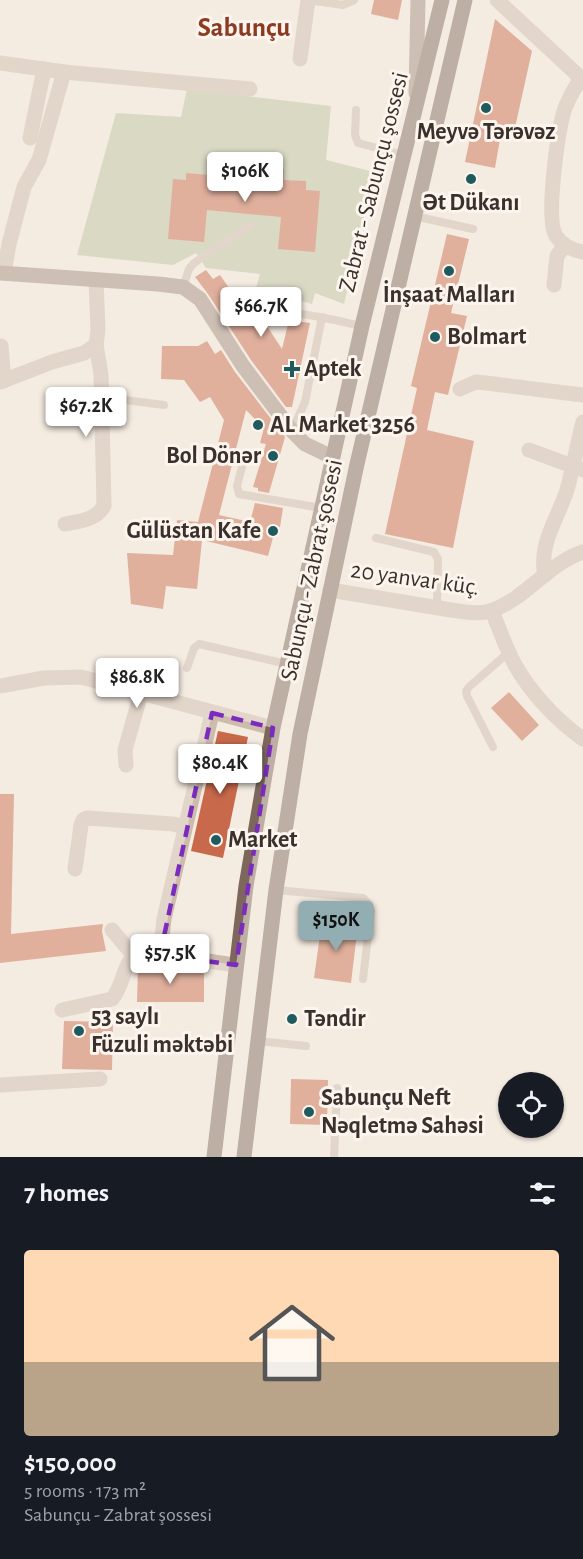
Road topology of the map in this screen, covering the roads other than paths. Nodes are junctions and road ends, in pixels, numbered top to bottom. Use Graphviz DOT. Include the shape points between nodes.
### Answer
graph roads {
  1 [pos="308,0"];
  2 [pos="354,0"];
  3 [pos="418,0"];
  4 [pos="442,0"];
  5 [pos="465,0"];
  6 [pos="497,0"];
  7 [pos="300,59"];
  8 [pos="0,63"];
  9 [pos="44,69"];
  10 [pos="64,72"];
  11 [pos="582,79"];
  12 [pos="250,89"];
  13 [pos="415,106"];
  14 [pos="356,110"];
  15 [pos="30,138"];
  16 [pos="404,155"];
  17 [pos="414,216"];
  18 [pos="251,225"];
  19 [pos="473,229"];
  20 [pos="565,245"];
  21 [pos="583,252"];
  22 [pos="2,273"];
  23 [pos="96,280"];
  24 [pos="554,285"];
  25 [pos="183,287"];
  26 [pos="267,315"];
  27 [pos="322,318"];
  28 [pos="362,326"];
  29 [pos="96,345"];
  30 [pos="2,346"];
  31 [pos="2,382"];
  32 [pos="460,389"];
  33 [pos="583,394"];
  34 [pos="102,397"];
  35 [pos="164,405"];
  36 [pos="583,422"];
  37 [pos="292,431"];
  38 [pos="529,450"];
  39 [pos="332,457"];
  40 [pos="244,459"];
  41 [pos="357,464"];
  42 [pos="578,469"];
  43 [pos="321,508"];
  44 [pos="65,524"];
  45 [pos="376,538"];
  46 [pos="583,552"];
  47 [pos="545,575"];
  48 [pos="330,590"];
  49 [pos="437,608"];
  50 [pos="492,611"];
  51 [pos="509,652"];
  52 [pos="287,664"];
  53 [pos="187,668"];
  54 [pos="0,686"];
  55 [pos="141,693"];
  56 [pos="212,713"];
  57 [pos="273,728"];
  58 [pos="583,739"];
  59 [pos="493,747"];
  60 [pos="126,765"];
  61 [pos="185,827"];
  62 [pos="75,869"];
  63 [pos="276,890"];
  64 [pos="112,930"];
  65 [pos="160,955"];
  66 [pos="134,957"];
  67 [pos="236,965"];
  68 [pos="363,979"];
  69 [pos="62,1010"];
  70 [pos="258,1041"];
  71 [pos="306,1046"];
  72 [pos="100,1079"];
  73 [pos="0,1084"];
  74 [pos="337,1088"];
  75 [pos="214,1157"];
  76 [pos="244,1157"];
  77 [pos="334,1157"];
  1 -- 2 [label="lane" via="343,5"];
  1 -- 7 [label="street"];
  3 -- 13 [label="street"];
  4 -- 13 [label="main road, Zabrat - Sabunçu şossesi"];
  5 -- 17 [label="main road, Sabunçu - Zabrat şossesi"];
  6 -- 11 [label="street"];
  8 -- 9 [label="street"];
  9 -- 10 [label="street"];
  9 -- 15 [label="street"];
  10 -- 12 [label="street"];
  10 -- 22 [label="street" via="39,160 24,187"];
  11 -- 20 [label="street" via="570,95 562,121 551,205 552,226"];
  13 -- 16 [label="main road, Zabrat - Sabunçu şossesi"];
  14 -- 16 [label="lane" via="356,141"];
  16 -- 28 [label="main road, Zabrat - Sabunçu şossesi"];
  17 -- 19 [label="lane"];
  17 -- 41 [label="main road, Sabunçu - Zabrat şossesi"];
  18 -- 25 [label="lane" via="194,263"];
  20 -- 21 [label="street"];
  20 -- 24 [label="street" via="557,256"];
  22 -- 23 [label="street"];
  23 -- 25 [label="street"];
  23 -- 29 [label="street"];
  25 -- 37 [label="street" via="205,305 243,366"];
  26 -- 27 [label="lane" via="277,312"];
  27 -- 28 [label="lane"];
  27 -- 37 [label="lane" via="305,402"];
  28 -- 39 [label="main road, Zabrat - Sabunçu şossesi"];
  29 -- 31 [label="street" via="84,353"];
  29 -- 34 [label="street"];
  30 -- 31 [label="street"];
  32 -- 33 [label="street" via="476,382"];
  34 -- 35 [label="lane"];
  34 -- 44 [label="street" via="104,506 90,518"];
  36 -- 42 [label="street"];
  37 -- 39 [label="street" via="305,444"];
  38 -- 42 [label="street"];
  39 -- 41 [label="main road"];
  39 -- 43 [label="main road"];
  40 -- 43 [label="lane" via="237,486 239,494"];
  41 -- 48 [label="main road, Sabunçu - Zabrat şossesi"];
  42 -- 47 [label="street" via="545,546"];
  43 -- 52 [label="main road"];
  45 -- 49 [label="lane" via="434,552 438,559"];
  46 -- 47 [label="street, 20 yanvar küç."];
  47 -- 50 [label="street, 20 yanvar küç."];
  48 -- 49 [label="street, 20 yanvar küç."];
  48 -- 63 [label="main road, Sabunçu - Zabrat şossesi" via="300,734"];
  49 -- 50 [label="street, 20 yanvar küç."];
  50 -- 51 [label="street"];
  51 -- 58 [label="street" via="544,704"];
  51 -- 59 [label="lane" via="466,691"];
  52 -- 53 [label="lane" via="199,644"];
  52 -- 57 [label="main road"];
  54 -- 55 [label="street" via="44,678 81,677"];
  55 -- 56 [label="street"];
  55 -- 60 [label="street" via="125,750"];
  56 -- 57 [label="street"];
  56 -- 61 [label="street"];
  57 -- 67 [label="main road"];
  61 -- 62 [label="street" via="87,818 81,825"];
  61 -- 65 [label="street"];
  63 -- 68 [label="lane" via="363,898 369,903"];
  63 -- 70 [label="main road, Sabunçu - Zabrat şossesi"];
  64 -- 66 [label="street"];
  65 -- 66 [label="street"];
  65 -- 67 [label="street"];
  66 -- 69 [label="street" via="112,999"];
  67 -- 75 [label="main road"];
  70 -- 71 [label="lane"];
  70 -- 76 [label="main road, Sabunçu - Zabrat şossesi"];
  72 -- 73 [label="street"];
  74 -- 77 [label="lane"];
}
